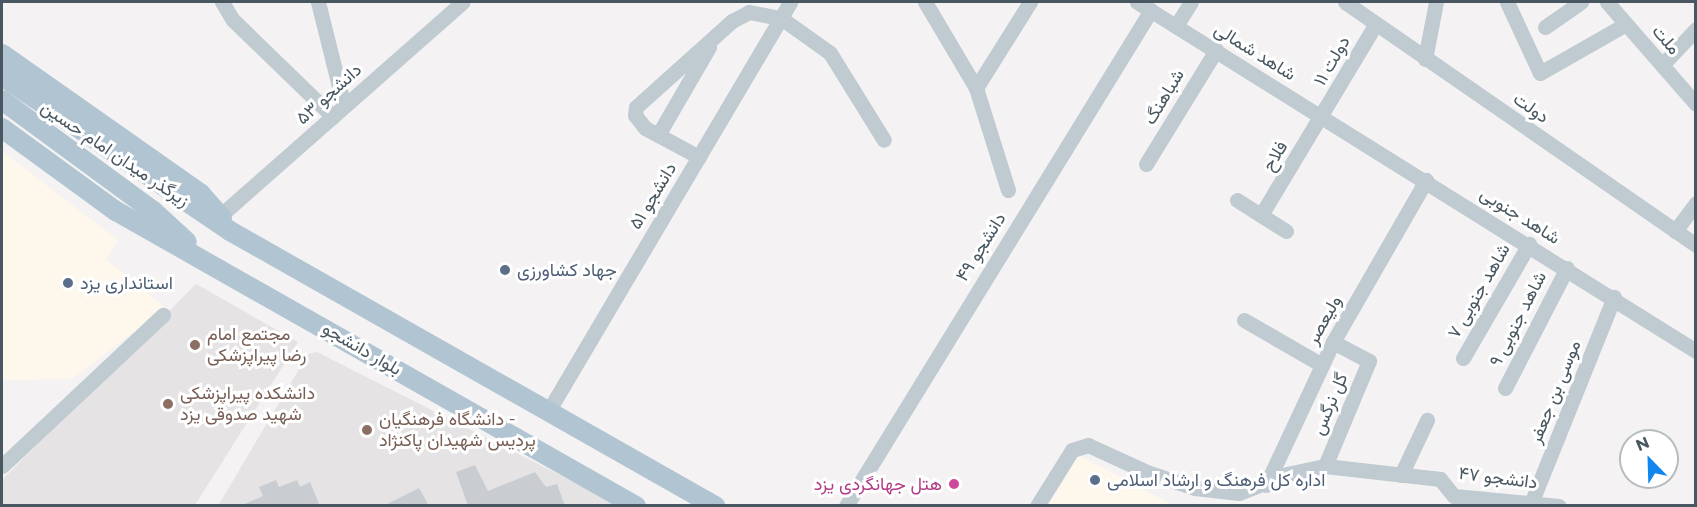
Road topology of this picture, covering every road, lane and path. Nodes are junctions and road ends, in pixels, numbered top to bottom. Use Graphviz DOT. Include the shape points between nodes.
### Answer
graph roads {
  1 [pos="222,2"];
  2 [pos="318,2"];
  3 [pos="463,2"];
  4 [pos="790,2"];
  5 [pos="925,2"];
  6 [pos="1030,2"];
  7 [pos="1137,2"];
  8 [pos="1191,2"];
  9 [pos="1345,2"];
  10 [pos="1436,2"];
  11 [pos="1507,2"];
  12 [pos="1581,2"];
  13 [pos="1607,2"];
  14 [pos="1151,10"];
  15 [pos="781,18"];
  16 [pos="1626,24"];
  17 [pos="1375,25"];
  18 [pos="1176,26"];
  19 [pos="1545,27"];
  20 [pos="1695,29"];
  21 [pos="715,36"];
  22 [pos="1216,50"];
  23 [pos="2,54"];
  24 [pos="1425,58"];
  25 [pos="1662,65"];
  26 [pos="2,76"];
  27 [pos="976,88"];
  28 [pos="2,100"];
  29 [pos="1695,104"];
  30 [pos="338,112"];
  31 [pos="1323,117"];
  32 [pos="2,128"];
  33 [pos="658,135"];
  34 [pos="884,140"];
  35 [pos="699,157"];
  36 [pos="1146,164"];
  37 [pos="1426,180"];
  38 [pos="1008,190"];
  39 [pos="1237,200"];
  40 [pos="1695,203"];
  41 [pos="1261,215"];
  42 [pos="225,223"];
  43 [pos="1286,231"];
  44 [pos="1675,231"];
  45 [pos="1528,244"];
  46 [pos="1695,245"];
  47 [pos="208,262"];
  48 [pos="1567,268"];
  49 [pos="1614,297"];
  50 [pos="163,315"];
  51 [pos="1244,320"];
  52 [pos="1333,342"];
  53 [pos="1695,351"];
  54 [pos="1463,358"];
  55 [pos="1322,365"];
  56 [pos="1505,388"];
  57 [pos="549,410"];
  58 [pos="1427,420"];
  59 [pos="2,466"];
  60 [pos="1325,466"];
  61 [pos="1401,476"];
  62 [pos="1266,485"];
  63 [pos="1532,501"];
  64 [pos="636,506"];
  65 [pos="715,506"];
  66 [pos="846,506"];
  67 [pos="1037,506"];
  68 [pos="1559,506"];
  1 -- 30 [label="street" via="233,20"];
  2 -- 30 [label="street"];
  3 -- 30 [label="street, دانشجو ۵۳"];
  4 -- 15 [label="street, دانشجو ۵۱"];
  5 -- 27 [label="street"];
  6 -- 27 [label="street"];
  7 -- 14 [label="street, شاهد شمالی"];
  8 -- 18 [label="street"];
  9 -- 17 [label="street, دولت"];
  10 -- 24 [label="street"];
  11 -- 16 [label="street" via="1540,73"];
  12 -- 19 [label="street"];
  13 -- 16 [label="street, ملت"];
  14 -- 18 [label="street, شاهد شمالی"];
  14 -- 66 [label="street, دانشجو ۴۹"];
  15 -- 21 [label="street" via="749,12"];
  15 -- 34 [label="street" via="830,53"];
  15 -- 35 [label="street, دانشجو ۵۱"];
  16 -- 25 [label="street, ملت"];
  17 -- 24 [label="street, دولت"];
  17 -- 31 [label="street, دولت ۱۱"];
  18 -- 22 [label="street, شاهد شمالی"];
  20 -- 25 [label="street"];
  21 -- 33 [label="street"];
  21 -- 33 [label="street" via="636,107 635,115 645,128"];
  22 -- 31 [label="street, شاهد شمالی"];
  22 -- 36 [label="street, شباهنگ"];
  23 -- 42 [label="main road" via="201,194"];
  24 -- 44 [label="street, دولت"];
  25 -- 29 [label="street, ملت"];
  26 -- 42 [label="main road, زیرگذر میدان امام حسین"];
  27 -- 38 [label="street"];
  28 -- 47 [label="main road, زیرگذر میدان امام حسین" via="152,210"];
  30 -- 42 [label="street, دانشجو ۵۳"];
  31 -- 37 [label="street, شاهد جنوبی"];
  31 -- 41 [label="street, فلاح"];
  32 -- 47 [label="main road, بلوار دانشجو" via="116,211"];
  33 -- 35 [label="street"];
  35 -- 57 [label="street, دانشجو ۵۱"];
  37 -- 45 [label="street, شاهد جنوبی"];
  37 -- 52 [label="street, ولیعصر"];
  39 -- 41 [label="street"];
  40 -- 44 [label="street"];
  41 -- 43 [label="street"];
  42 -- 57 [label="main road, بلوار دانشجو"];
  44 -- 46 [label="street, دولت"];
  45 -- 48 [label="street, شاهد جنوبی"];
  45 -- 54 [label="street, شاهد جنوبی ۷"];
  47 -- 64 [label="main road, بلوار دانشجو"];
  48 -- 49 [label="street, شاهد جنوبی"];
  48 -- 56 [label="street, شاهد جنوبی ۹"];
  49 -- 53 [label="street, شاهد جنوبی"];
  49 -- 63 [label="street, موسی بن جعفر"];
  50 -- 59 [label="street"];
  51 -- 55 [label="street"];
  52 -- 55 [label="street, ولیعصر"];
  52 -- 60 [label="street, گل نرگس" via="1369,361"];
  55 -- 62 [label="street, ولیعصر"];
  57 -- 65 [label="main road, بلوار دانشجو"];
  58 -- 61 [label="street"];
  60 -- 61 [label="street"];
  60 -- 62 [label="street" via="1287,474"];
  61 -- 63 [label="street, دانشجو ۴۷" via="1440,479 1454,496"];
  62 -- 67 [label="street" via="1239,493 1195,488 1147,472 1088,445 1072,450"];
  63 -- 68 [label="street, دانشجو ۴۷"];
}
